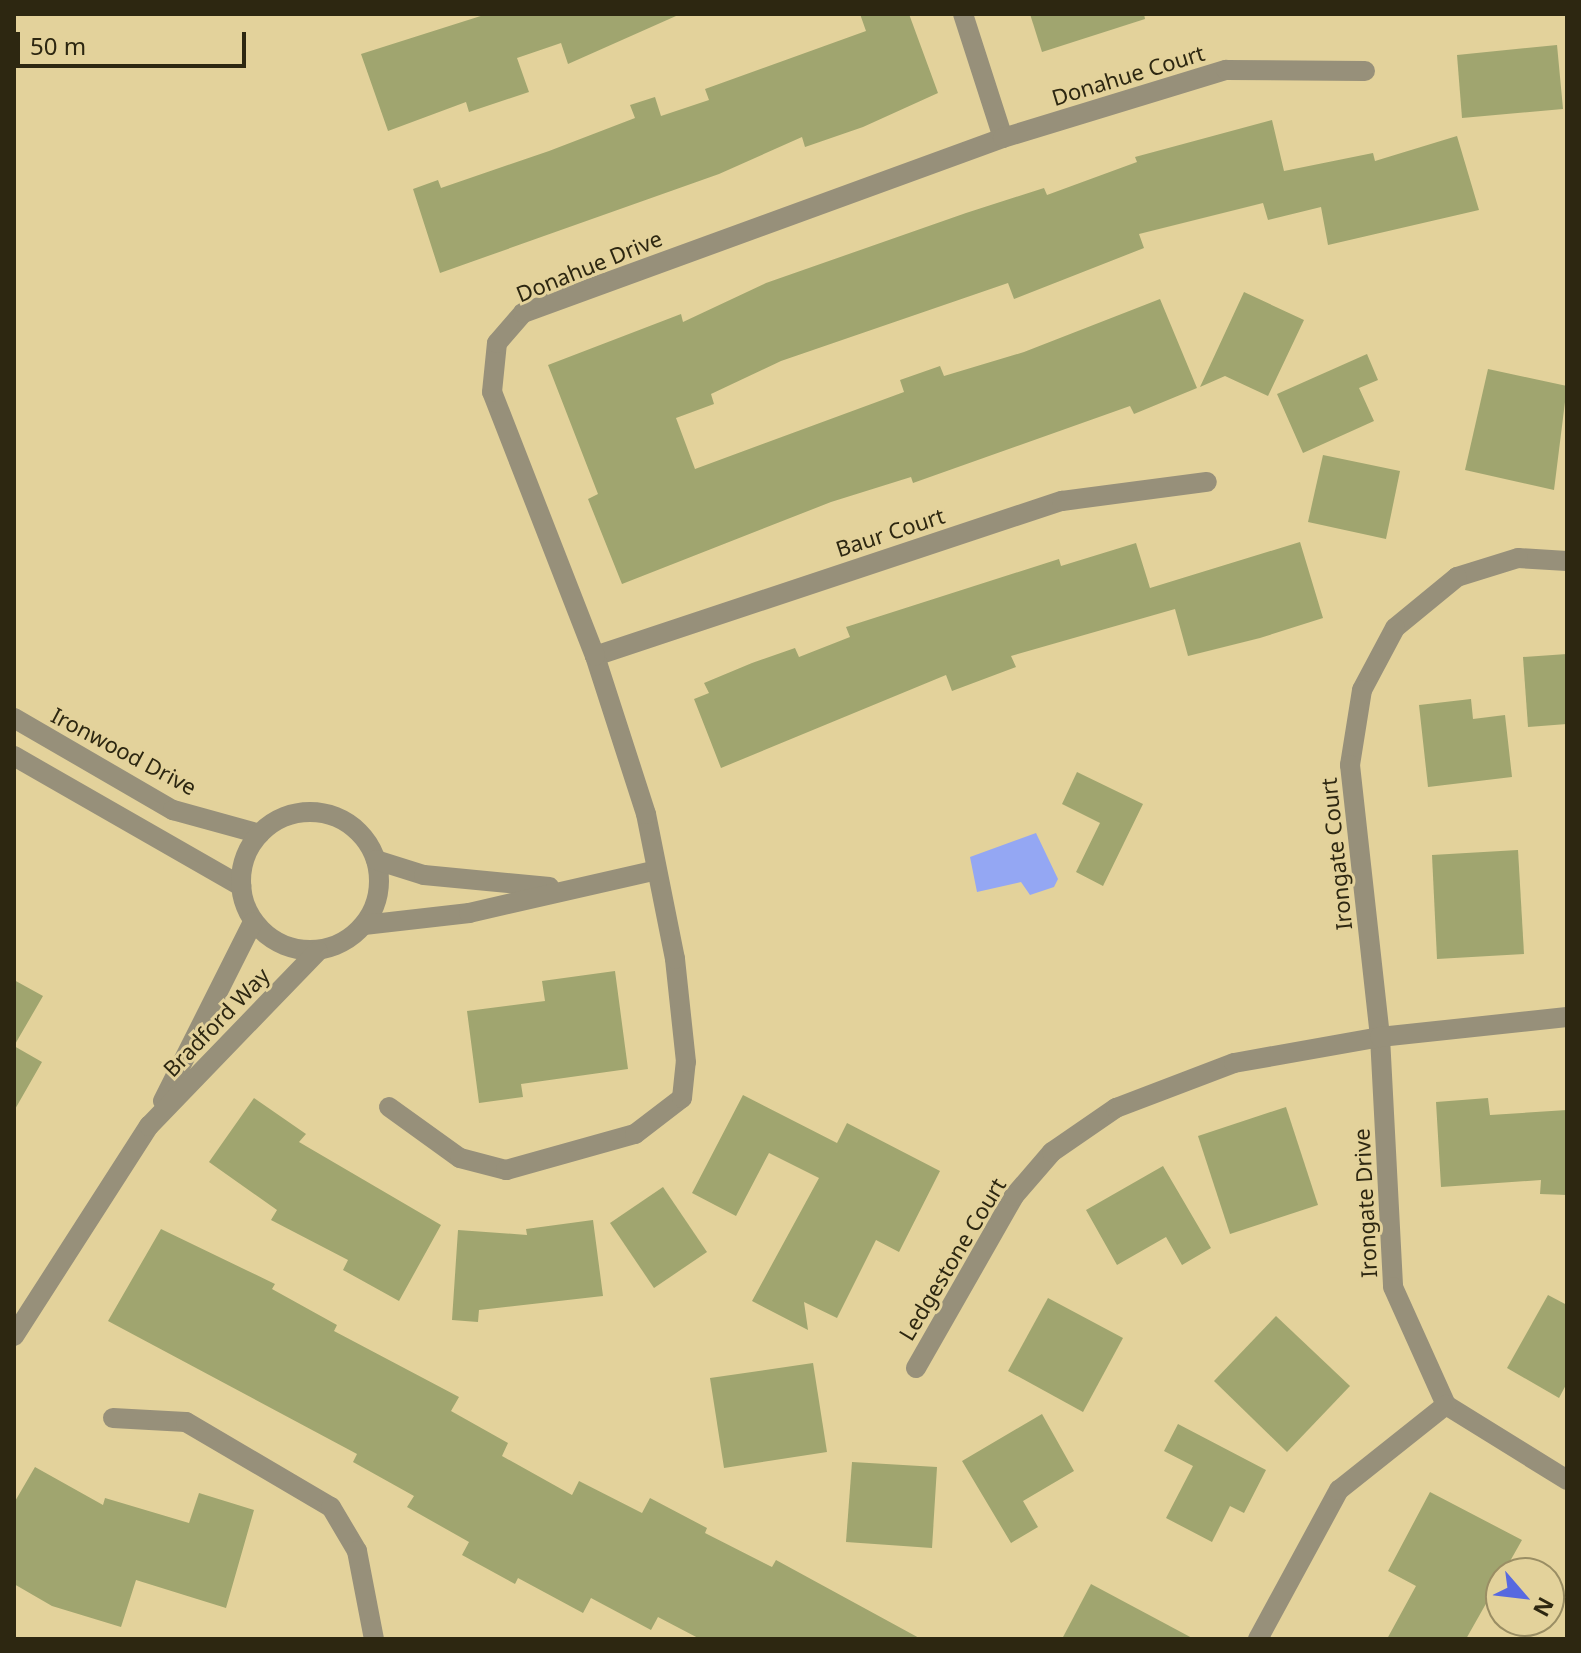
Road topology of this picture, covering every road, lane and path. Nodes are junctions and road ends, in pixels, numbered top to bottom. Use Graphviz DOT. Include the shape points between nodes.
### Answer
graph roads {
  1 [pos="963,14"];
  2 [pos="1365,71"];
  3 [pos="1003,138"];
  4 [pos="1207,482"];
  5 [pos="1567,561"];
  6 [pos="595,656"];
  7 [pos="14,718"];
  8 [pos="14,756"];
  9 [pos="260,834"];
  10 [pos="376,860"];
  11 [pos="656,870"];
  12 [pos="241,886"];
  13 [pos="565,888"];
  14 [pos="253,922"];
  15 [pos="364,925"];
  16 [pos="318,951"];
  17 [pos="1567,1017"];
  18 [pos="1380,1037"];
  19 [pos="389,1107"];
  20 [pos="149,1126"];
  21 [pos="14,1336"];
  22 [pos="916,1368"];
  23 [pos="1446,1405"];
  24 [pos="113,1418"];
  25 [pos="1567,1480"];
  26 [pos="374,1639"];
  27 [pos="1258,1639"];
  1 -- 3 [label="street"];
  2 -- 3 [label="street, Donahue Court" via="1226,70"];
  3 -- 6 [label="street, Donahue Drive" via="523,313 497,343 492,392"];
  4 -- 6 [label="street, Baur Court" via="1062,501"];
  5 -- 18 [label="street, Irongate Court" via="1518,558 1457,577 1395,628 1362,690 1350,765"];
  6 -- 11 [label="street, Donahue Drive"];
  7 -- 9 [label="street, Ironwood Drive" via="173,810"];
  8 -- 12 [label="street"];
  9 -- 10 [label="street" via="293,814 330,815 360,833"];
  9 -- 12 [label="street"];
  10 -- 13 [label="street" via="424,875"];
  10 -- 15 [label="street" via="378,893"];
  11 -- 13 [label="street"];
  11 -- 19 [label="street, Donahue Drive" via="686,1062 682,1098 664,1119 635,1134 506,1170 460,1158"];
  12 -- 14 [label="street"];
  13 -- 15 [label="street" via="469,913"];
  14 -- 16 [label="street" via="283,946"];
  14 -- 20 [label="street, Bradford Way"];
  15 -- 16 [label="street"];
  16 -- 20 [label="street, Bradford Way"];
  17 -- 18 [label="street, Ledgestone Court"];
  18 -- 22 [label="street, Ledgestone Court" via="1234,1063 1116,1108 1052,1152 1014,1196"];
  18 -- 23 [label="street, Irongate Drive" via="1393,1287"];
  20 -- 21 [label="street, Bradford Way"];
  23 -- 25 [label="street"];
  23 -- 27 [label="street" via="1339,1490"];
  24 -- 26 [label="street" via="186,1422 331,1507 357,1551"];
}
